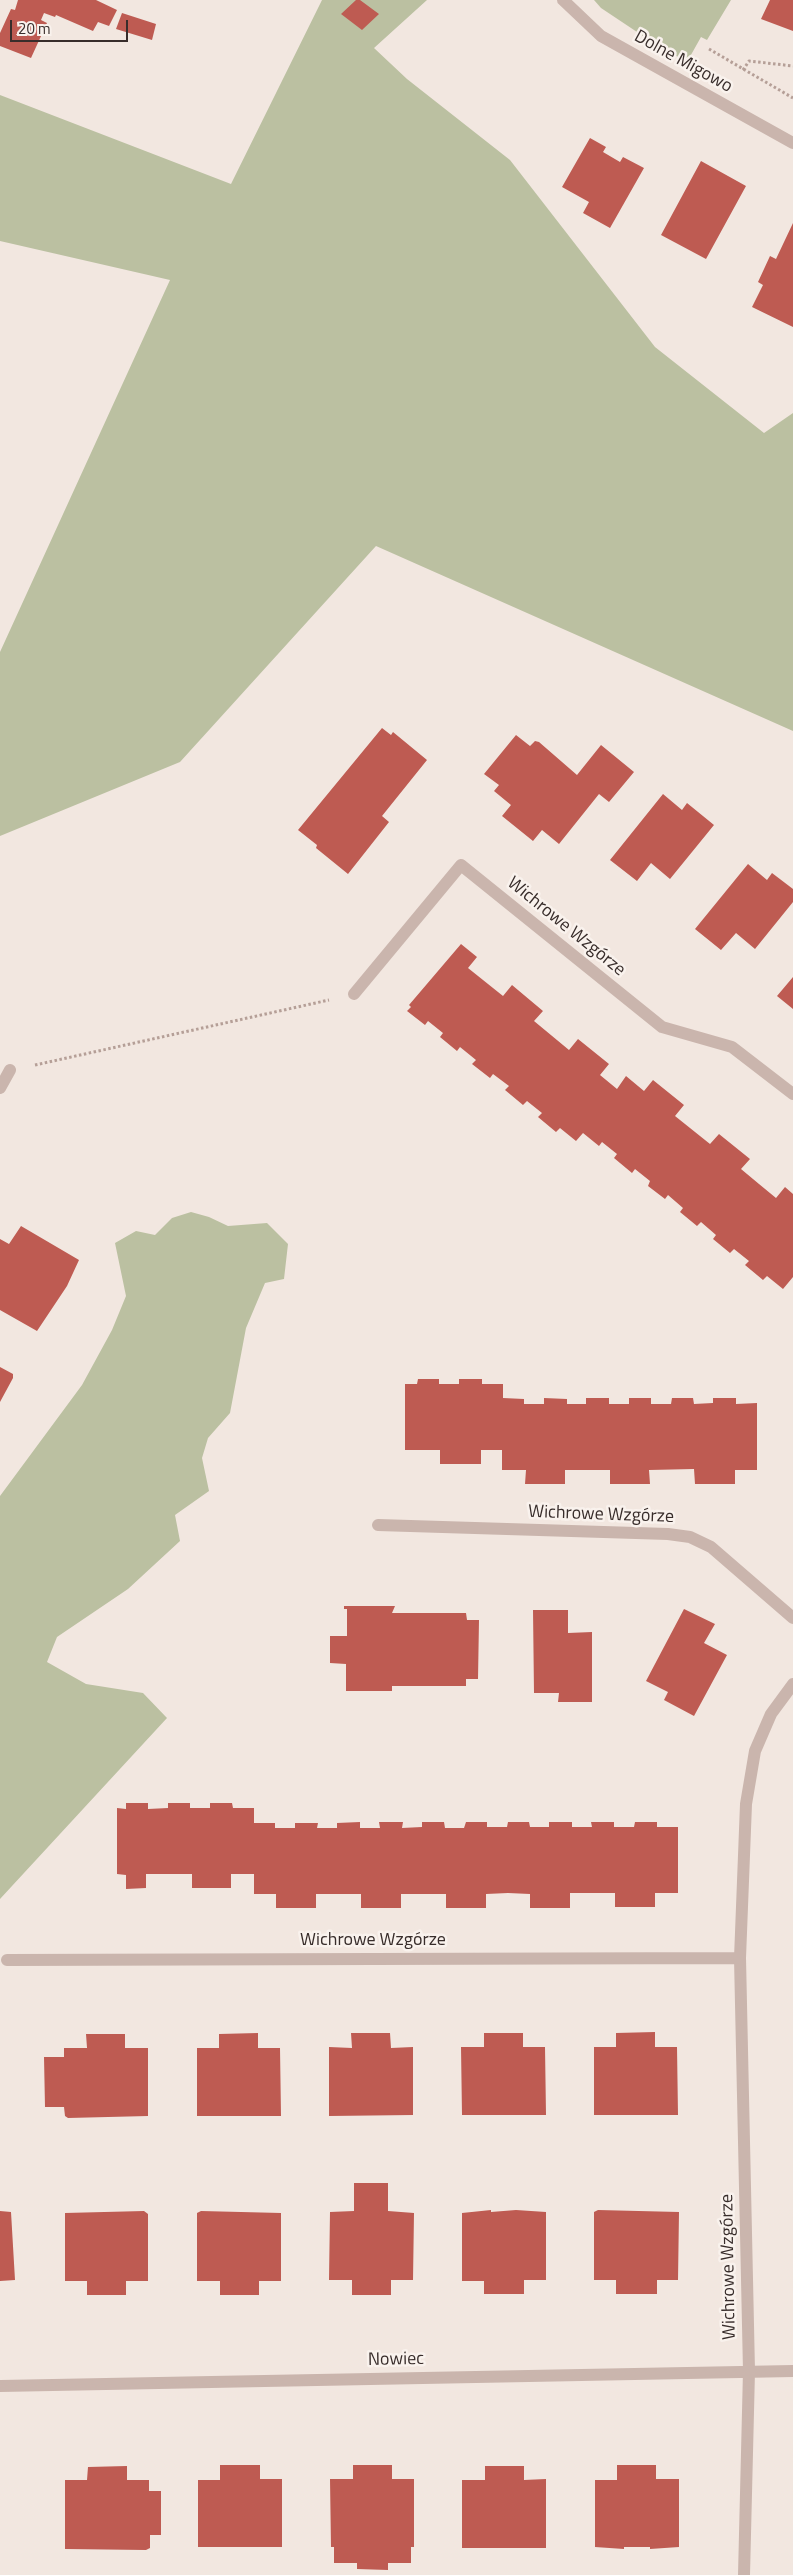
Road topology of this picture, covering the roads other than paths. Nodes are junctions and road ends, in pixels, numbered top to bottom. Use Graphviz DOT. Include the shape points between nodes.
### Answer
graph roads {
  1 [pos="563,0"];
  2 [pos="793,143"];
  3 [pos="354,994"];
  4 [pos="10,1070"];
  5 [pos="0,1088"];
  6 [pos="793,1094"];
  7 [pos="378,1526"];
  8 [pos="793,1618"];
  9 [pos="793,1684"];
  10 [pos="740,1958"];
  11 [pos="6,1960"];
  12 [pos="749,2371"];
  13 [pos="793,2372"];
  14 [pos="0,2386"];
  15 [pos="744,2575"];
  1 -- 2 [label="street, Dolne Migowo" via="601,36"];
  3 -- 6 [label="street, Wichrowe Wzgórze" via="461,865 662,1027 732,1046"];
  4 -- 5 [label="street"];
  7 -- 8 [label="street, Wichrowe Wzgórze" via="690,1537 711,1547"];
  9 -- 10 [label="street, Wichrowe Wzgórze" via="771,1714 755,1751 746,1804"];
  10 -- 11 [label="street, Wichrowe Wzgórze"];
  10 -- 12 [label="street, Wichrowe Wzgórze"];
  12 -- 13 [label="street, Nowiec"];
  12 -- 14 [label="street, Nowiec"];
  12 -- 15 [label="street, Wichrowe Wzgórze"];
}
